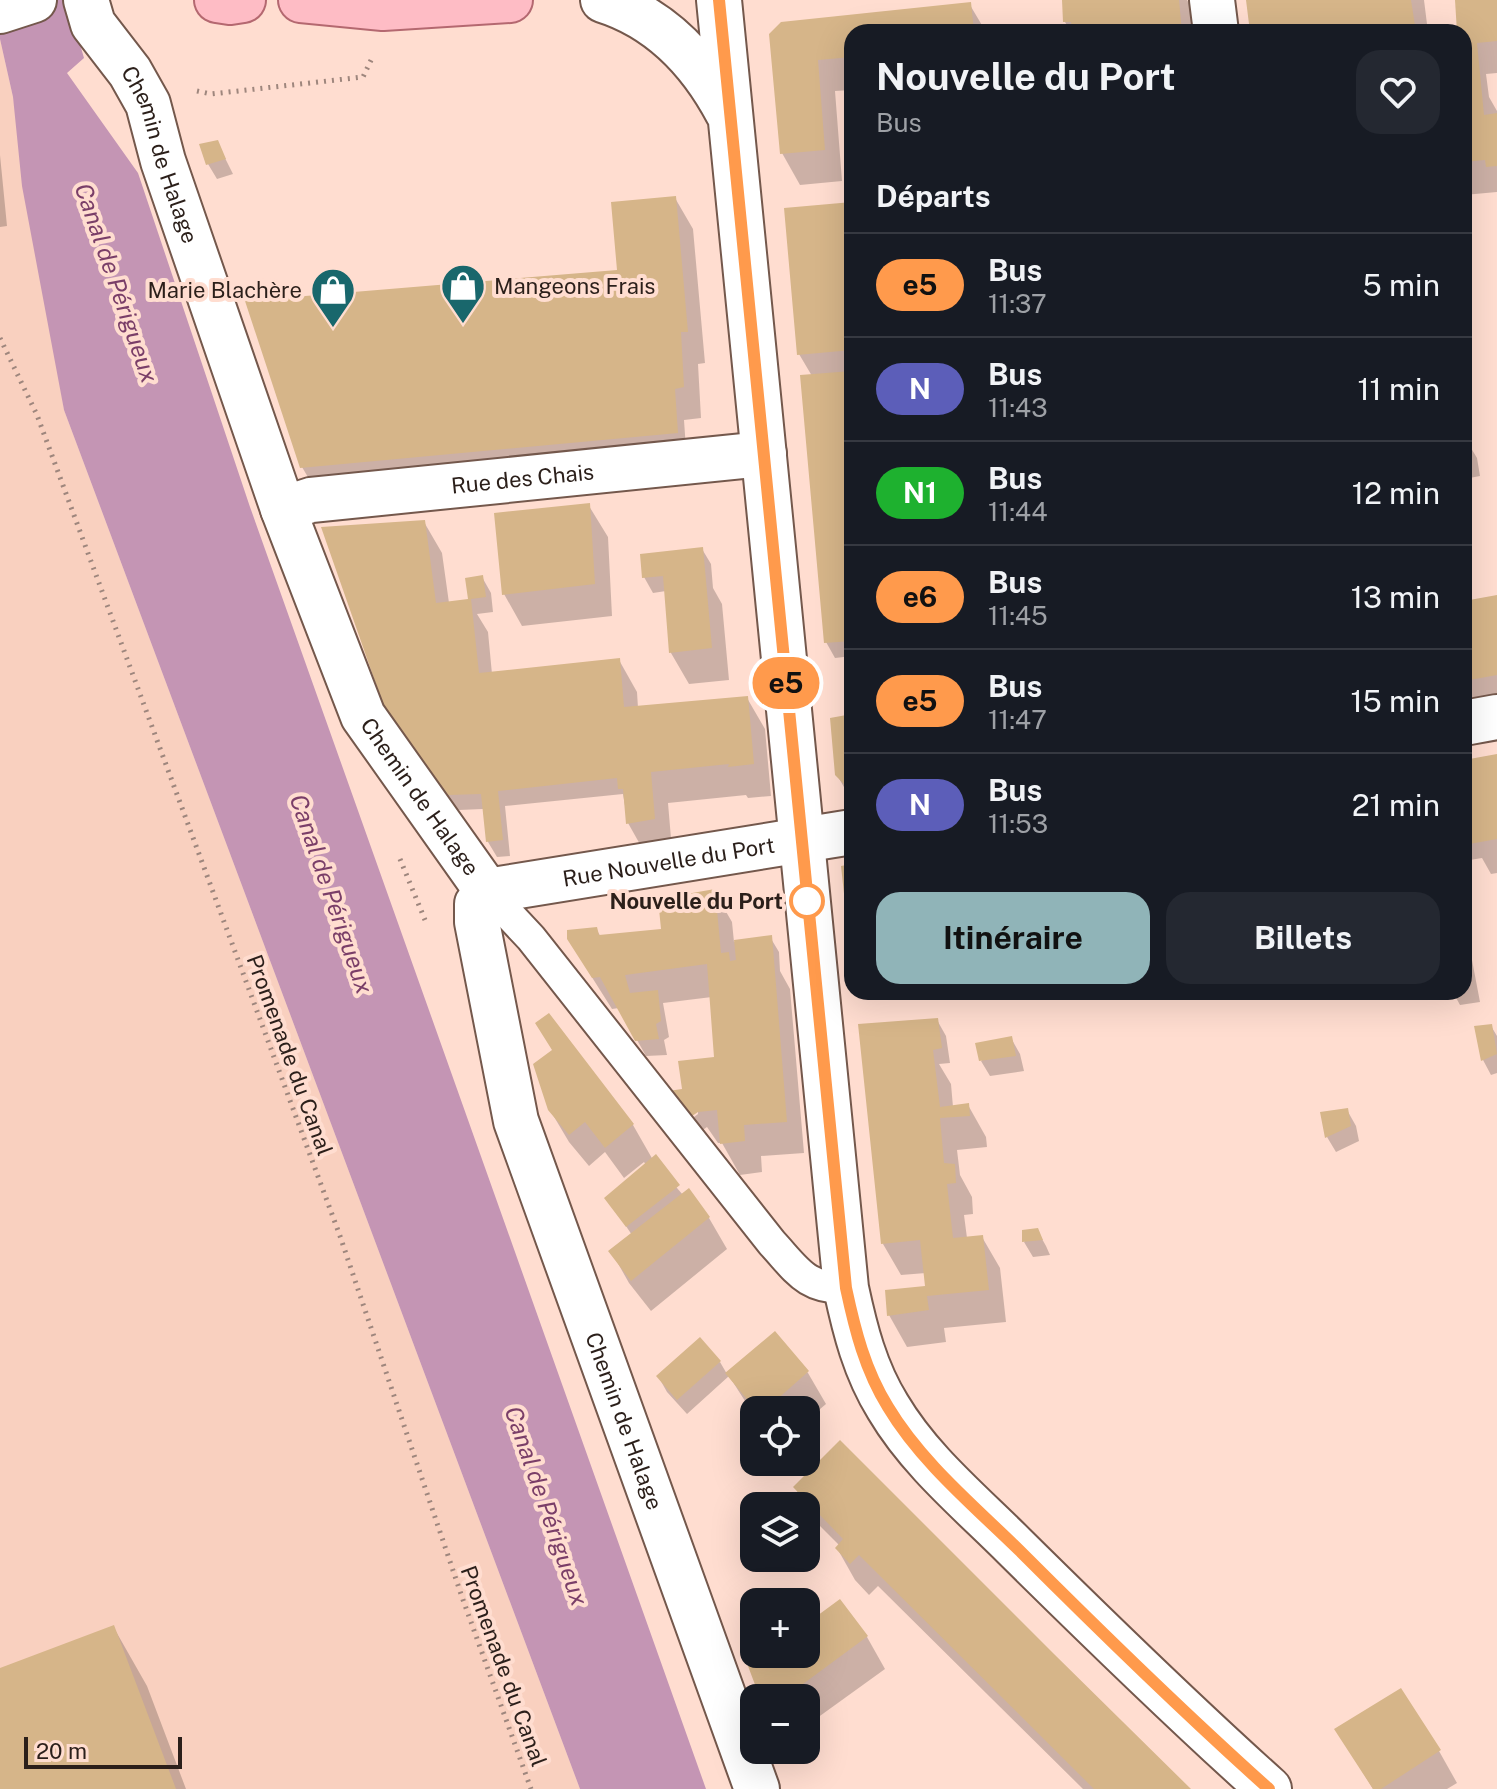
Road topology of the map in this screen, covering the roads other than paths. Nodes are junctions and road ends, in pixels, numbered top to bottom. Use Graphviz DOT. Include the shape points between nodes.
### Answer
graph roads {
  1 [pos="34,0"];
  2 [pos="86,0"];
  3 [pos="217,0"];
  4 [pos="243,0"];
  5 [pos="301,0"];
  6 [pos="510,0"];
  7 [pos="603,0"];
  8 [pos="719,0"];
  9 [pos="1212,0"];
  10 [pos="0,11"];
  11 [pos="1215,24"];
  12 [pos="732,119"];
  13 [pos="764,454"];
  14 [pos="283,509"];
  15 [pos="1497,717"];
  16 [pos="1472,722"];
  17 [pos="844,834"];
  18 [pos="801,842"];
  19 [pos="487,891"];
  20 [pos="846,1288"];
  21 [pos="757,1789"];
  22 [pos="1269,1789"];
  1 -- 10 [label="street"];
  2 -- 14 [label="street, Chemin de Halage" via="93,24 148,104"];
  3 -- 4 [label="main road"];
  5 -- 6 [label="main road" via="383,8"];
  7 -- 12 [label="street" via="663,30 701,71"];
  8 -- 12 [label="street"];
  9 -- 11 [label="street"];
  12 -- 13 [label="street"];
  13 -- 14 [label="street, Rue des Chais" via="311,500"];
  13 -- 18 [label="street"];
  14 -- 19 [label="street, Chemin de Halage" via="363,716"];
  15 -- 16 [label="street"];
  17 -- 18 [label="street, Rue Nouvelle du Port"];
  18 -- 19 [label="street, Rue Nouvelle du Port"];
  18 -- 20 [label="street"];
  19 -- 20 [label="lane" via="531,938 803,1278 826,1288"];
  19 -- 21 [label="street, Chemin de Halage" via="477,904 477,922 516,1121"];
  20 -- 22 [label="street" via="874,1381 921,1453 1098,1630"];
}
